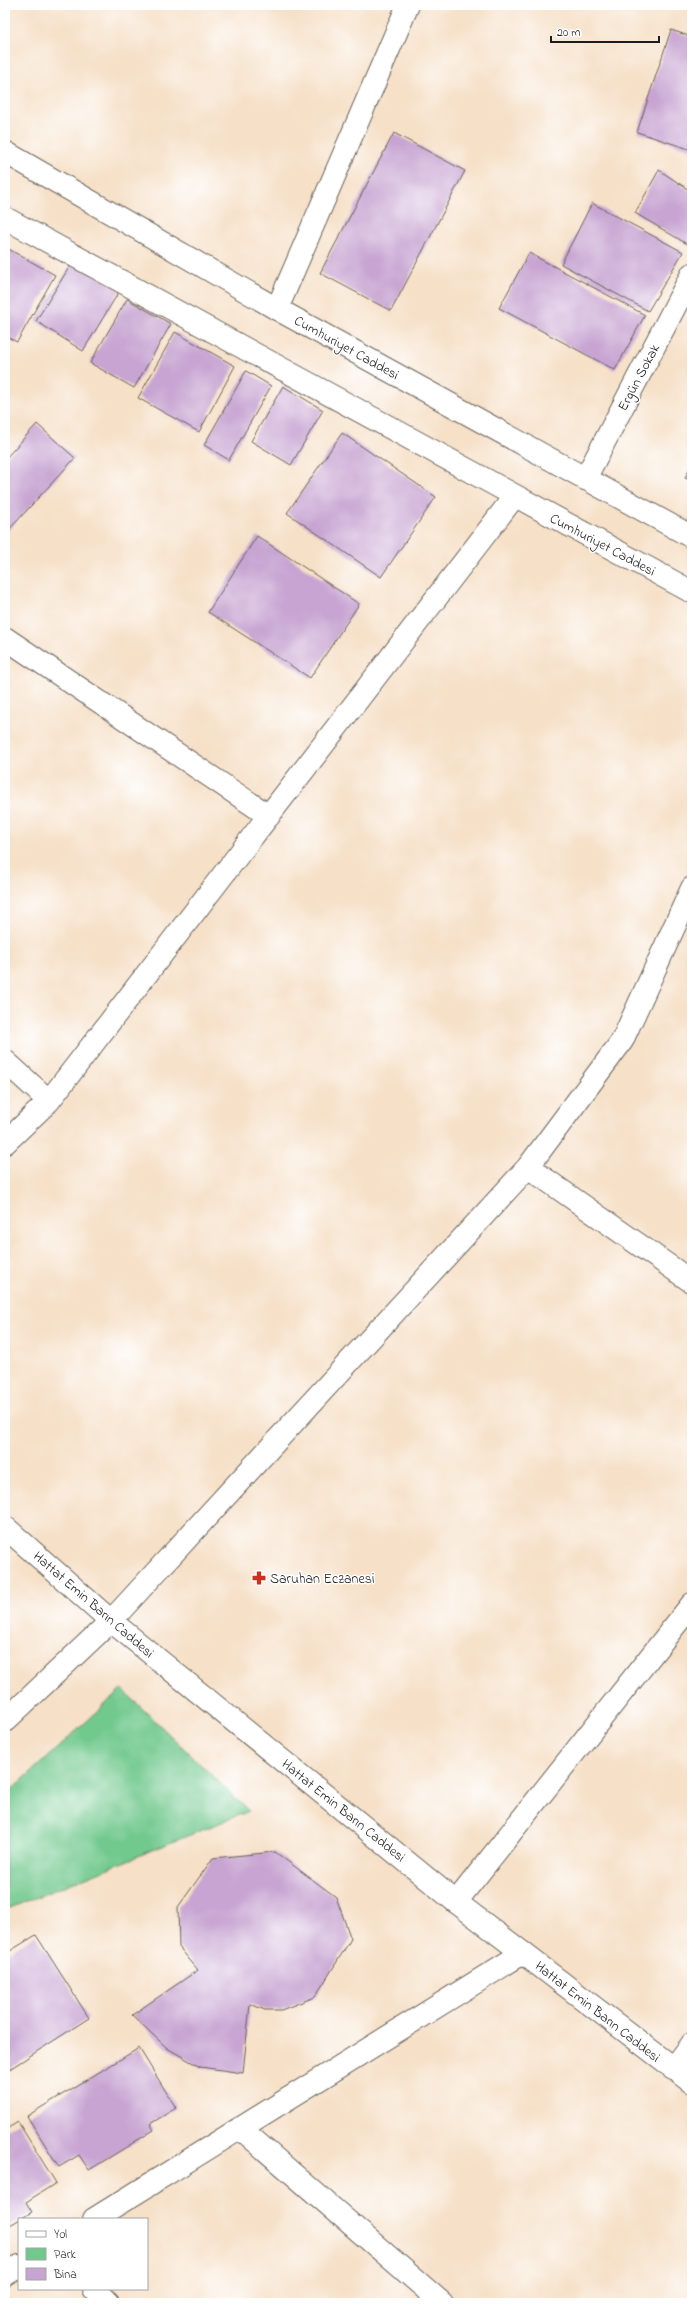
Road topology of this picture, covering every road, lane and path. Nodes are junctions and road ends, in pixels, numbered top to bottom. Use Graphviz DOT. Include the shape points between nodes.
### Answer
graph roads {
  1 [pos="408,5"];
  2 [pos="5,152"];
  3 [pos="5,218"];
  4 [pos="692,274"];
  5 [pos="277,309"];
  6 [pos="585,479"];
  7 [pos="514,496"];
  8 [pos="692,537"];
  9 [pos="692,592"];
  10 [pos="5,638"];
  11 [pos="269,816"];
  12 [pos="692,888"];
  13 [pos="5,1061"];
  14 [pos="49,1101"];
  15 [pos="5,1143"];
  16 [pos="528,1167"];
  17 [pos="692,1282"];
  18 [pos="5,1527"];
  19 [pos="692,1604"];
  20 [pos="111,1621"];
  21 [pos="5,1722"];
  22 [pos="456,1902"];
  23 [pos="522,1953"];
  24 [pos="692,2044"];
  25 [pos="672,2069"];
  26 [pos="692,2082"];
  27 [pos="240,2128"];
  28 [pos="96,2218"];
  29 [pos="18,2267"];
  30 [pos="5,2275"];
  31 [pos="95,2290"];
  32 [pos="108,2303"];
  33 [pos="442,2303"];
  1 -- 5 [label="street"];
  2 -- 5 [label="street, Cumhuriyet Caddesi"];
  3 -- 7 [label="street, Cumhuriyet Caddesi"];
  4 -- 6 [label="street, Ergün Sokak"];
  5 -- 6 [label="street, Cumhuriyet Caddesi"];
  6 -- 8 [label="street, Cumhuriyet Caddesi"];
  7 -- 9 [label="street, Cumhuriyet Caddesi"];
  7 -- 11 [label="street"];
  10 -- 11 [label="street"];
  11 -- 14 [label="street"];
  12 -- 16 [label="street" via="622,1041"];
  13 -- 14 [label="street"];
  14 -- 15 [label="street"];
  16 -- 17 [label="street"];
  16 -- 20 [label="street"];
  18 -- 20 [label="street, Hattat Emin Barın Caddesi"];
  19 -- 22 [label="street"];
  20 -- 21 [label="street"];
  20 -- 22 [label="street, Hattat Emin Barın Caddesi"];
  22 -- 23 [label="street, Hattat Emin Barın Caddesi"];
  23 -- 25 [label="street, Hattat Emin Barın Caddesi"];
  23 -- 27 [label="street"];
  24 -- 25 [label="street"];
  25 -- 26 [label="street, Hattat Emin Barın Caddesi"];
  27 -- 28 [label="street"];
  27 -- 33 [label="street"];
  29 -- 30 [label="street"];
  31 -- 32 [label="street"];
}
